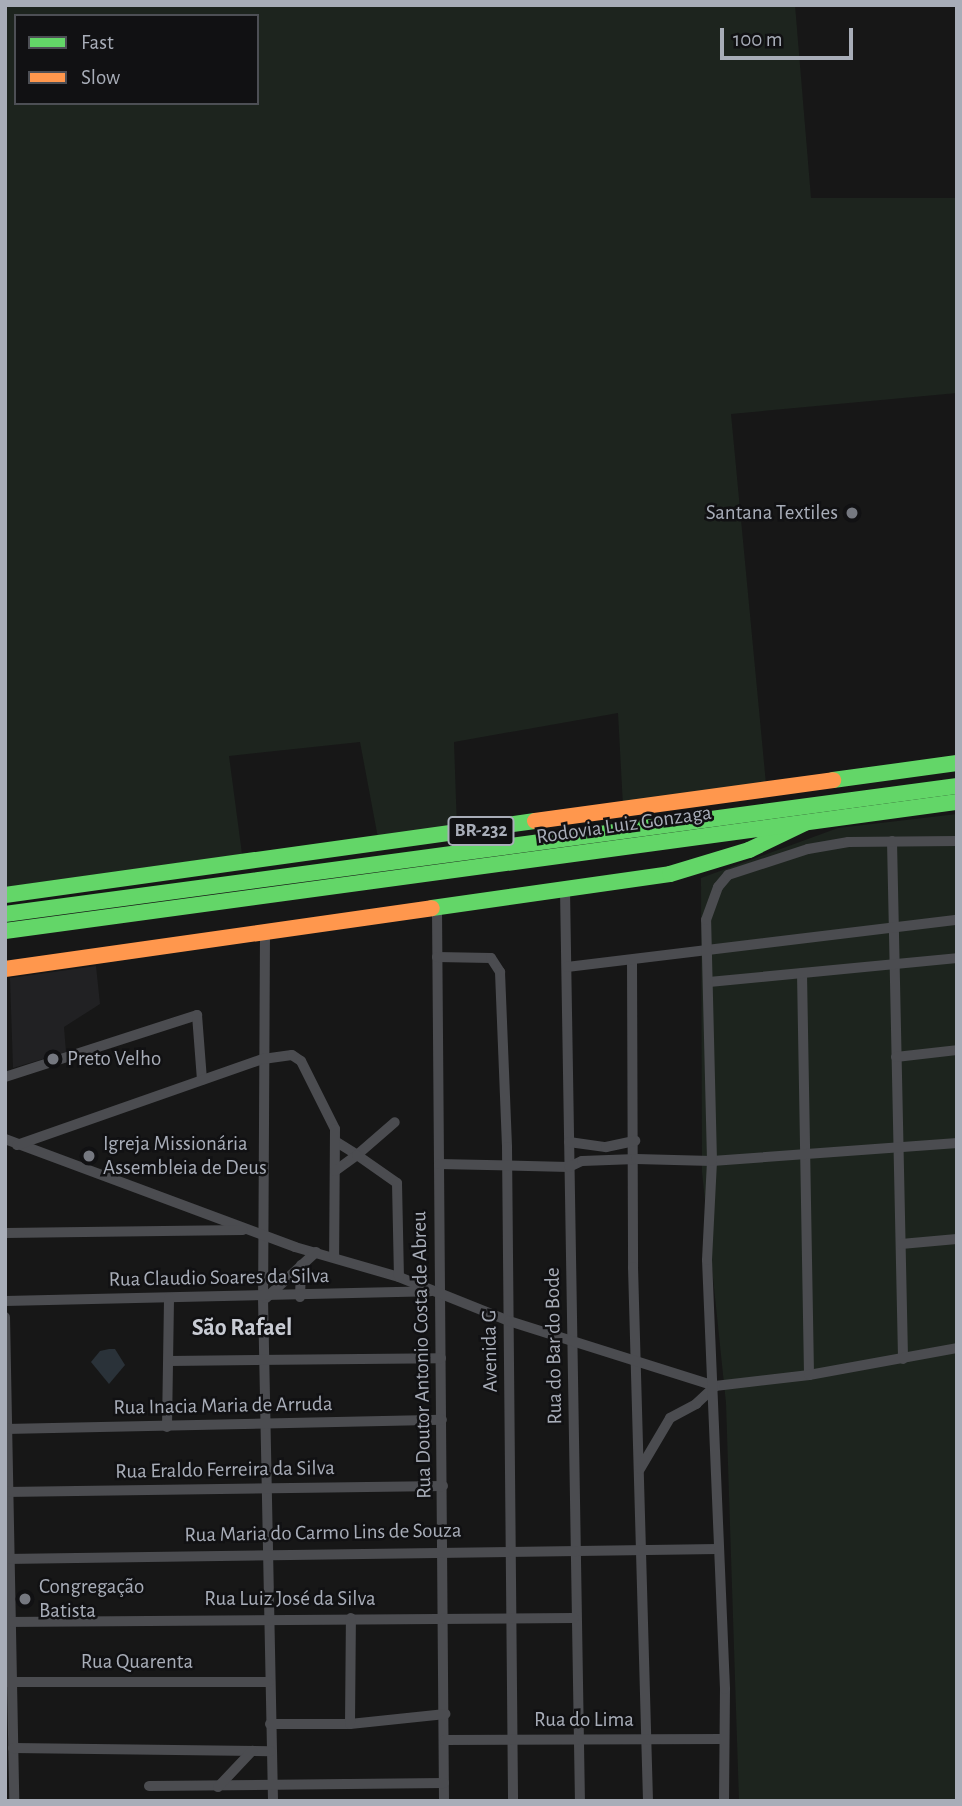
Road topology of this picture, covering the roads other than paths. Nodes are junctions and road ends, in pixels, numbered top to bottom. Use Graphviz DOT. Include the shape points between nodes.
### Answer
graph roads {
  1 [pos="957,764"];
  2 [pos="957,786"];
  3 [pos="957,802"];
  4 [pos="810,820"];
  5 [pos="892,841"];
  6 [pos="957,841"];
  7 [pos="565,890"];
  8 [pos="5,895"];
  9 [pos="437,909"];
  10 [pos="5,914"];
  11 [pos="957,920"];
  12 [pos="895,928"];
  13 [pos="5,931"];
  14 [pos="265,933"];
  15 [pos="707,952"];
  16 [pos="437,957"];
  17 [pos="957,958"];
  18 [pos="632,961"];
  19 [pos="896,964"];
  20 [pos="567,967"];
  21 [pos="5,969"];
  22 [pos="802,973"];
  23 [pos="709,982"];
  24 [pos="957,1050"];
  25 [pos="896,1057"];
  26 [pos="264,1059"];
  27 [pos="5,1077"];
  28 [pos="202,1080"];
  29 [pos="395,1122"];
  30 [pos="5,1139"];
  31 [pos="635,1140"];
  32 [pos="335,1141"];
  33 [pos="569,1142"];
  34 [pos="957,1143"];
  35 [pos="17,1145"];
  36 [pos="897,1149"];
  37 [pos="356,1154"];
  38 [pos="805,1156"];
  39 [pos="636,1159"];
  40 [pos="712,1161"];
  41 [pos="439,1164"];
  42 [pos="507,1166"];
  43 [pos="569,1167"];
  44 [pos="335,1171"];
  45 [pos="252,1229"];
  46 [pos="5,1233"];
  47 [pos="262,1234"];
  48 [pos="957,1239"];
  49 [pos="901,1244"];
  50 [pos="316,1252"];
  51 [pos="334,1257"];
  52 [pos="301,1265"];
  53 [pos="399,1277"];
  54 [pos="438,1292"];
  55 [pos="300,1297"];
  56 [pos="169,1298"];
  57 [pos="265,1298"];
  58 [pos="5,1301"];
  59 [pos="5,1317"];
  60 [pos="509,1321"];
  61 [pos="574,1339"];
  62 [pos="957,1348"];
  63 [pos="441,1358"];
  64 [pos="903,1359"];
  65 [pos="265,1360"];
  66 [pos="636,1360"];
  67 [pos="169,1361"];
  68 [pos="6,1365"];
  69 [pos="809,1375"];
  70 [pos="715,1386"];
  71 [pos="442,1420"];
  72 [pos="267,1425"];
  73 [pos="167,1427"];
  74 [pos="6,1429"];
  75 [pos="640,1469"];
  76 [pos="443,1486"];
  77 [pos="269,1489"];
  78 [pos="6,1492"];
  79 [pos="641,1549"];
  80 [pos="718,1549"];
  81 [pos="511,1550"];
  82 [pos="574,1550"];
  83 [pos="445,1551"];
  84 [pos="270,1552"];
  85 [pos="6,1559"];
  86 [pos="270,1617"];
  87 [pos="351,1618"];
  88 [pos="513,1618"];
  89 [pos="574,1618"];
  90 [pos="446,1619"];
  91 [pos="7,1622"];
  92 [pos="8,1682"];
  93 [pos="268,1682"];
  94 [pos="445,1714"];
  95 [pos="270,1724"];
  96 [pos="350,1724"];
  97 [pos="647,1739"];
  98 [pos="723,1739"];
  99 [pos="444,1740"];
  100 [pos="513,1740"];
  101 [pos="577,1740"];
  102 [pos="13,1748"];
  103 [pos="252,1751"];
  104 [pos="271,1751"];
  105 [pos="444,1783"];
  106 [pos="149,1786"];
  107 [pos="218,1787"];
  108 [pos="272,1787"];
  109 [pos="13,1801"];
  110 [pos="273,1801"];
  111 [pos="444,1801"];
  112 [pos="513,1801"];
  113 [pos="580,1801"];
  114 [pos="648,1801"];
  115 [pos="724,1801"];
  1 -- 8 [label="main road, BR-232"];
  2 -- 10 [label="main road, Rodovia Luiz Gonzaga / BR-232"];
  3 -- 4 [label="main road, Rodovia Luiz Gonzaga / BR-232"];
  4 -- 7 [label="main road" via="778,839 718,861 670,874"];
  4 -- 13 [label="main road, Rodovia Luiz Gonzaga / BR-232"];
  5 -- 6 [label="street"];
  5 -- 12 [label="street"];
  5 -- 15 [label="street" via="808,849 728,876 718,887 706,920"];
  7 -- 9 [label="main road"];
  7 -- 20 [label="street, Rua do Bar do Bode"];
  9 -- 14 [label="main road"];
  9 -- 16 [label="street, Rua Doutor Antonio Costa de Abreu"];
  11 -- 12 [label="street"];
  12 -- 15 [label="street"];
  12 -- 19 [label="street"];
  14 -- 21 [label="main road"];
  14 -- 26 [label="street"];
  15 -- 18 [label="street"];
  15 -- 23 [label="street"];
  16 -- 41 [label="street, Rua Doutor Antonio Costa de Abreu"];
  16 -- 42 [label="street, Avenida G" via="491,958 499,966"];
  17 -- 19 [label="street"];
  18 -- 20 [label="street"];
  18 -- 31 [label="street"];
  19 -- 22 [label="street"];
  19 -- 25 [label="street"];
  20 -- 33 [label="street, Rua do Bar do Bode"];
  22 -- 23 [label="street"];
  22 -- 38 [label="street"];
  23 -- 40 [label="street"];
  24 -- 25 [label="street"];
  25 -- 36 [label="street"];
  26 -- 28 [label="street"];
  26 -- 32 [label="street" via="285,1054 297,1057 329,1111"];
  26 -- 47 [label="street"];
  27 -- 28 [label="street" via="197,1015"];
  28 -- 35 [label="street"];
  29 -- 37 [label="street"];
  30 -- 35 [label="street"];
  31 -- 33 [label="street" via="606,1147"];
  31 -- 39 [label="street"];
  32 -- 37 [label="street"];
  32 -- 44 [label="street"];
  33 -- 43 [label="street, Rua do Bar do Bode"];
  34 -- 36 [label="street"];
  35 -- 45 [label="street"];
  36 -- 38 [label="street"];
  36 -- 49 [label="street"];
  37 -- 44 [label="street"];
  37 -- 53 [label="street" via="397,1183"];
  38 -- 40 [label="street"];
  38 -- 69 [label="street"];
  39 -- 40 [label="street"];
  39 -- 43 [label="street" via="582,1161"];
  39 -- 66 [label="street"];
  40 -- 70 [label="street" via="707,1260"];
  41 -- 42 [label="street"];
  41 -- 54 [label="street, Rua Doutor Antonio Costa de Abreu"];
  42 -- 43 [label="street"];
  42 -- 60 [label="street, Avenida G"];
  43 -- 61 [label="street, Rua do Bar do Bode"];
  44 -- 51 [label="street"];
  45 -- 46 [label="street"];
  45 -- 47 [label="street"];
  47 -- 50 [label="street"];
  47 -- 57 [label="street"];
  48 -- 49 [label="street"];
  49 -- 64 [label="street"];
  50 -- 51 [label="street"];
  50 -- 52 [label="street"];
  51 -- 53 [label="street"];
  52 -- 55 [label="street"];
  52 -- 57 [label="street"];
  53 -- 54 [label="street"];
  54 -- 55 [label="street, Rua Claudio Soares da Silva"];
  54 -- 60 [label="street"];
  54 -- 63 [label="street, Rua Doutor Antonio Costa de Abreu"];
  55 -- 57 [label="street, Rua Claudio Soares da Silva"];
  56 -- 57 [label="street, Rua Claudio Soares da Silva"];
  56 -- 58 [label="street, Rua Claudio Soares da Silva"];
  56 -- 67 [label="street"];
  57 -- 65 [label="street"];
  59 -- 68 [label="street"];
  60 -- 61 [label="street"];
  60 -- 81 [label="street, Avenida G"];
  61 -- 66 [label="street"];
  61 -- 82 [label="street, Rua do Bar do Bode"];
  62 -- 64 [label="street"];
  63 -- 65 [label="street"];
  63 -- 71 [label="street, Rua Doutor Antonio Costa de Abreu"];
  64 -- 69 [label="street"];
  65 -- 67 [label="street"];
  65 -- 72 [label="street"];
  66 -- 70 [label="street"];
  66 -- 75 [label="street"];
  67 -- 73 [label="street"];
  68 -- 74 [label="street"];
  69 -- 70 [label="street"];
  70 -- 75 [label="street" via="696,1404 670,1418"];
  70 -- 80 [label="street"];
  71 -- 72 [label="street, Rua Inacia Maria de Arruda"];
  71 -- 76 [label="street, Rua Doutor Antonio Costa de Abreu"];
  72 -- 73 [label="street, Rua Inacia Maria de Arruda"];
  72 -- 77 [label="street"];
  73 -- 74 [label="street, Rua Inacia Maria de Arruda"];
  74 -- 78 [label="street"];
  75 -- 79 [label="street"];
  76 -- 77 [label="street, Rua Eraldo Ferreira da Silva"];
  76 -- 83 [label="street, Rua Doutor Antonio Costa de Abreu"];
  77 -- 78 [label="street, Rua Eraldo Ferreira da Silva"];
  77 -- 84 [label="street"];
  78 -- 85 [label="street"];
  79 -- 80 [label="street, Rua Maria do Carmo Lins de Souza"];
  79 -- 82 [label="street, Rua Maria do Carmo Lins de Souza"];
  79 -- 97 [label="street"];
  80 -- 98 [label="street"];
  81 -- 82 [label="street, Rua Maria do Carmo Lins de Souza"];
  81 -- 83 [label="street, Rua Maria do Carmo Lins de Souza"];
  81 -- 88 [label="street, Avenida G"];
  82 -- 89 [label="street, Rua do Bar do Bode"];
  83 -- 84 [label="street, Rua Maria do Carmo Lins de Souza"];
  83 -- 90 [label="street, Rua Doutor Antonio Costa de Abreu"];
  84 -- 85 [label="street, Rua Maria do Carmo Lins de Souza"];
  84 -- 86 [label="street"];
  85 -- 91 [label="street"];
  86 -- 87 [label="street, Rua Luiz José da Silva"];
  86 -- 91 [label="street, Rua Luiz José da Silva"];
  86 -- 93 [label="street"];
  87 -- 90 [label="street, Rua Luiz José da Silva"];
  87 -- 96 [label="street"];
  88 -- 89 [label="street, Rua Luiz José da Silva"];
  88 -- 90 [label="street, Rua Luiz José da Silva"];
  88 -- 100 [label="street, Avenida G"];
  89 -- 101 [label="street, Rua do Bar do Bode"];
  90 -- 94 [label="street, Rua Doutor Antonio Costa de Abreu"];
  91 -- 92 [label="street"];
  92 -- 93 [label="street, Rua Quarenta"];
  92 -- 102 [label="street"];
  93 -- 95 [label="street"];
  94 -- 96 [label="street"];
  94 -- 99 [label="street, Rua Doutor Antonio Costa de Abreu"];
  95 -- 96 [label="street"];
  95 -- 104 [label="street"];
  97 -- 98 [label="street, Rua do Lima"];
  97 -- 101 [label="street, Rua do Lima"];
  97 -- 114 [label="street"];
  98 -- 115 [label="street"];
  99 -- 100 [label="street, Rua do Lima"];
  99 -- 105 [label="street, Rua Doutor Antonio Costa de Abreu"];
  100 -- 101 [label="street, Rua do Lima"];
  100 -- 112 [label="street, Avenida G"];
  101 -- 113 [label="street, Rua do Bar do Bode"];
  102 -- 103 [label="street"];
  102 -- 109 [label="street"];
  103 -- 104 [label="street"];
  103 -- 107 [label="street"];
  104 -- 108 [label="street"];
  105 -- 108 [label="street"];
  105 -- 111 [label="street, Rua Doutor Antonio Costa de Abreu"];
  106 -- 107 [label="street"];
  107 -- 108 [label="street"];
  108 -- 110 [label="street"];
}
